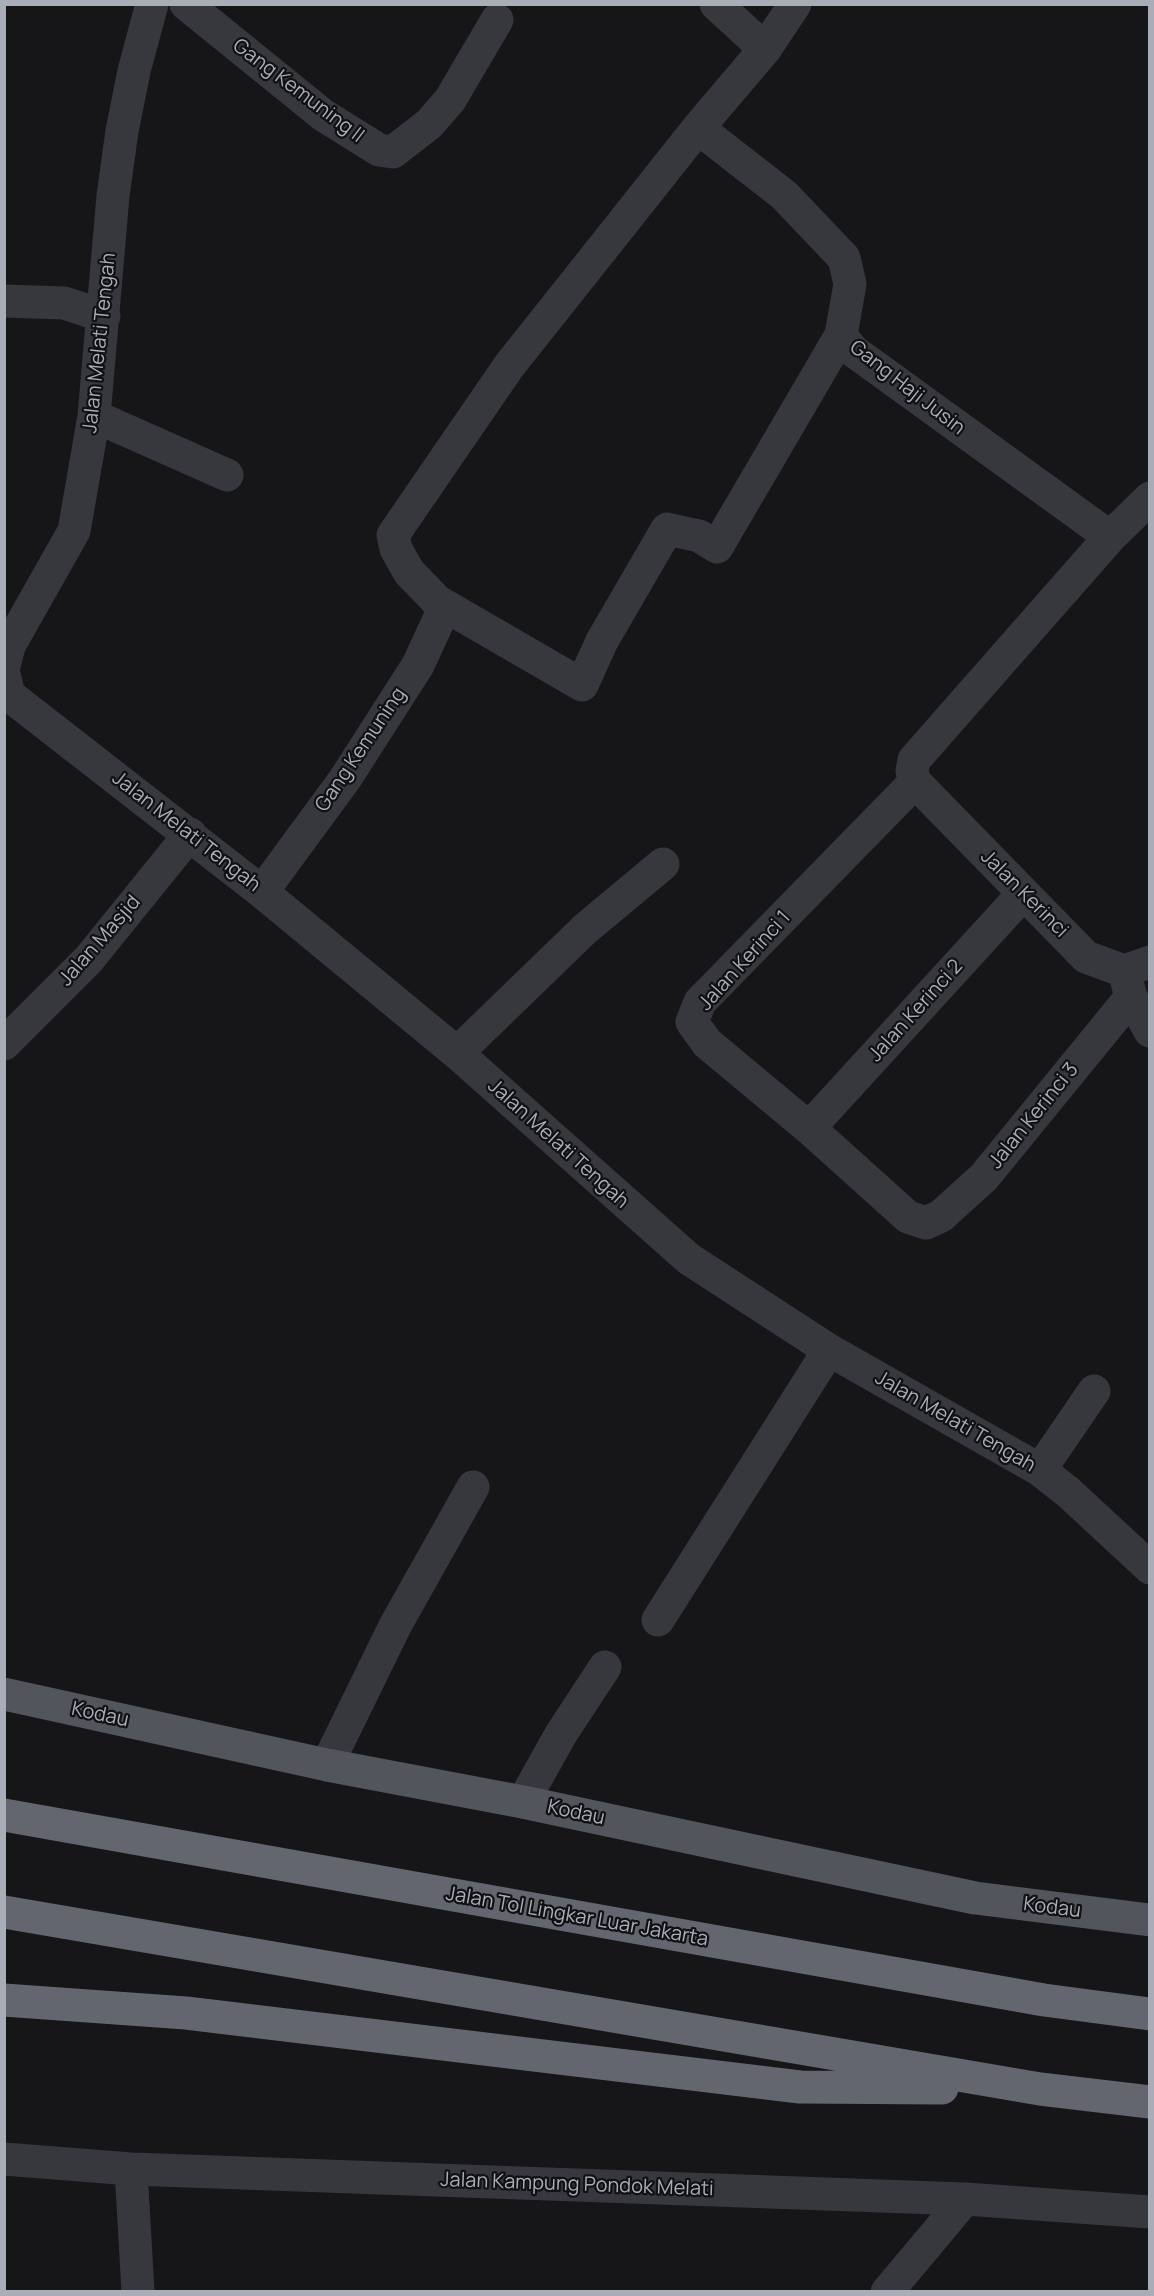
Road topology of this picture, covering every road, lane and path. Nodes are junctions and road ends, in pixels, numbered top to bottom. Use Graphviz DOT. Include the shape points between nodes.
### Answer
graph roads {
  1 [pos="152,4"];
  2 [pos="186,4"];
  3 [pos="716,4"];
  4 [pos="795,4"];
  5 [pos="497,20"];
  6 [pos="765,49"];
  7 [pos="698,128"];
  8 [pos="4,301"];
  9 [pos="104,316"];
  10 [pos="841,335"];
  11 [pos="94,416"];
  12 [pos="227,475"];
  13 [pos="1149,498"];
  14 [pos="1110,537"];
  15 [pos="437,601"];
  16 [pos="4,666"];
  17 [pos="4,674"];
  18 [pos="915,782"];
  19 [pos="190,834"];
  20 [pos="663,864"];
  21 [pos="262,892"];
  22 [pos="1023,894"];
  23 [pos="1135,977"];
  24 [pos="1149,1031"];
  25 [pos="4,1044"];
  26 [pos="457,1053"];
  27 [pos="809,1128"];
  28 [pos="926,1222"];
  29 [pos="829,1350"];
  30 [pos="1094,1392"];
  31 [pos="1040,1470"];
  32 [pos="473,1487"];
  33 [pos="1149,1568"];
  34 [pos="658,1620"];
  35 [pos="605,1667"];
  36 [pos="4,1694"];
  37 [pos="327,1765"];
  38 [pos="4,1800"];
  39 [pos="523,1802"];
  40 [pos="4,1815"];
  41 [pos="129,1836"];
  42 [pos="4,1912"];
  43 [pos="1149,1920"];
  44 [pos="4,2000"];
  45 [pos="1149,2014"];
  46 [pos="1040,2088"];
  47 [pos="1149,2102"];
  48 [pos="4,2159"];
  49 [pos="131,2169"];
  50 [pos="965,2199"];
  51 [pos="1149,2212"];
  52 [pos="138,2292"];
  53 [pos="887,2292"];
  1 -- 9 [label="street, Jalan Melati Tengah" via="122,131"];
  2 -- 5 [label="street, Gang Kemuning II" via="322,114 379,150 393,152 429,124 450,100"];
  3 -- 6 [label="street"];
  4 -- 6 [label="street"];
  6 -- 7 [label="street"];
  7 -- 10 [label="street, Gang Haji Jusin" via="783,195 844,258 850,284"];
  7 -- 15 [label="street" via="509,366 393,535 409,572"];
  8 -- 9 [label="street" via="64,303"];
  9 -- 11 [label="street, Jalan Melati Tengah"];
  10 -- 14 [label="street, Gang Haji Jusin" via="852,351"];
  10 -- 15 [label="street" via="717,548 699,536 667,529 602,640 582,685"];
  11 -- 12 [label="street"];
  11 -- 16 [label="street, Jalan Melati Tengah" via="74,531 9,646"];
  13 -- 14 [label="street"];
  14 -- 18 [label="street" via="914,760"];
  15 -- 21 [label="street, Gang Kemuning" via="442,613 418,665 345,779"];
  17 -- 19 [label="street, Jalan Melati Tengah" via="9,695"];
  18 -- 22 [label="street, Jalan Kerinci"];
  18 -- 27 [label="street, Jalan Kerinci 1" via="700,1002 692,1022 707,1043"];
  19 -- 21 [label="street, Jalan Melati Tengah"];
  19 -- 25 [label="street, Jalan Masjid" via="88,959"];
  20 -- 26 [label="street" via="585,929"];
  21 -- 26 [label="street, Jalan Melati Tengah"];
  22 -- 23 [label="street, Jalan Kerinci" via="1086,957"];
  22 -- 27 [label="street, Jalan Kerinci 2"];
  23 -- 24 [label="street"];
  23 -- 28 [label="street, Jalan Kerinci 3" via="984,1178 941,1216"];
  26 -- 29 [label="street, Jalan Melati Tengah" via="689,1259"];
  27 -- 28 [label="street, Jalan Kerinci 1" via="908,1217"];
  29 -- 31 [label="street, Jalan Melati Tengah"];
  29 -- 34 [label="street"];
  30 -- 31 [label="street"];
  31 -- 33 [label="street, Jalan Melati Tengah"];
  32 -- 37 [label="street" via="395,1626"];
  35 -- 39 [label="street"];
  36 -- 37 [label="main road, Kodau"];
  37 -- 39 [label="main road, Kodau"];
  38 -- 41 [label="highway"];
  39 -- 43 [label="main road, Kodau" via="975,1898"];
  40 -- 41 [label="highway, Jalan Tol Lingkar Luar Jakarta"];
  41 -- 45 [label="highway, Jalan Tol Lingkar Luar Jakarta" via="1044,2000"];
  42 -- 46 [label="highway"];
  44 -- 46 [label="highway" via="186,2013 800,2087"];
  46 -- 47 [label="highway"];
  48 -- 49 [label="street, Jalan Kampung Pondok Melati"];
  49 -- 50 [label="street, Jalan Kampung Pondok Melati"];
  49 -- 52 [label="street"];
  50 -- 51 [label="street, Jalan Kampung Pondok Melati"];
  50 -- 53 [label="street"];
}
